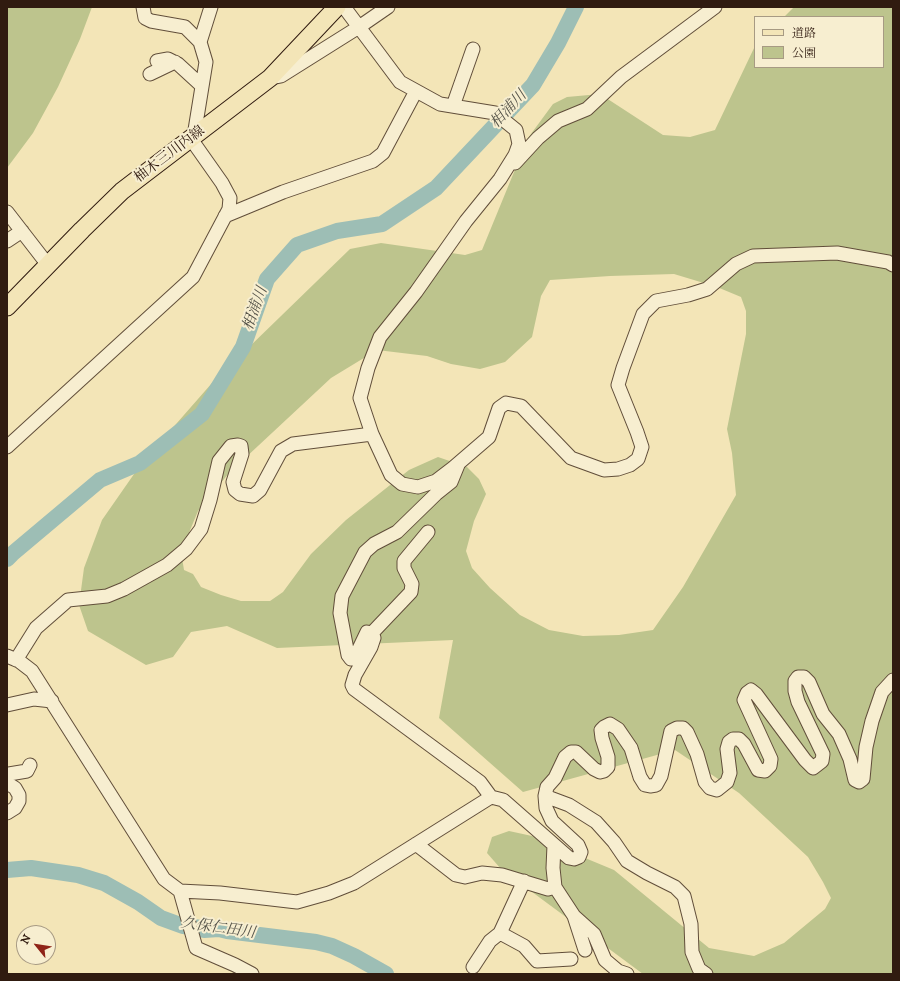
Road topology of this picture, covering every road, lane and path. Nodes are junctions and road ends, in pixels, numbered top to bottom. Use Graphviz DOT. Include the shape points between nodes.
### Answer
graph roads {
  1 [pos="143,7"];
  2 [pos="211,7"];
  3 [pos="337,7"];
  4 [pos="344,7"];
  5 [pos="388,7"];
  6 [pos="715,7"];
  7 [pos="359,27"];
  8 [pos="200,42"];
  9 [pos="473,49"];
  10 [pos="157,61"];
  11 [pos="175,62"];
  12 [pos="150,74"];
  13 [pos="270,78"];
  14 [pos="202,86"];
  15 [pos="416,91"];
  16 [pos="453,106"];
  17 [pos="192,137"];
  18 [pos="507,168"];
  19 [pos="7,212"];
  20 [pos="225,216"];
  21 [pos="22,231"];
  22 [pos="7,241"];
  23 [pos="48,265"];
  24 [pos="893,265"];
  25 [pos="7,307"];
  26 [pos="372,434"];
  27 [pos="7,447"];
  28 [pos="458,464"];
  29 [pos="428,532"];
  30 [pos="372,633"];
  31 [pos="12,658"];
  32 [pos="893,680"];
  33 [pos="52,701"];
  34 [pos="7,705"];
  35 [pos="30,765"];
  36 [pos="7,774"];
  37 [pos="7,783"];
  38 [pos="491,796"];
  39 [pos="545,796"];
  40 [pos="7,813"];
  41 [pos="416,844"];
  42 [pos="554,845"];
  43 [pos="524,882"];
  44 [pos="555,887"];
  45 [pos="180,891"];
  46 [pos="574,916"];
  47 [pos="500,933"];
  48 [pos="585,950"];
  49 [pos="571,959"];
  50 [pos="473,967"];
  51 [pos="252,974"];
  52 [pos="627,974"];
  53 [pos="706,974"];
  1 -- 8 [label="street" via="145,18 185,27"];
  2 -- 8 [label="street"];
  3 -- 13 [label="main road, 柚木三川内線"];
  4 -- 7 [label="street"];
  5 -- 7 [label="street"];
  6 -- 18 [label="street" via="621,77 587,109 558,121"];
  7 -- 13 [label="street" via="281,76"];
  7 -- 15 [label="street" via="400,82"];
  8 -- 14 [label="street" via="206,62"];
  9 -- 16 [label="street"];
  10 -- 11 [label="street" via="168,59"];
  11 -- 12 [label="street"];
  11 -- 14 [label="street"];
  13 -- 17 [label="main road, 柚木三川内線"];
  14 -- 17 [label="street"];
  15 -- 16 [label="street" via="440,104"];
  15 -- 20 [label="street" via="382,154 373,161 283,192"];
  16 -- 18 [label="street" via="495,113 516,130 520,144"];
  17 -- 20 [label="street" via="230,198"];
  17 -- 23 [label="main road, 柚木三川内線" via="122,191"];
  18 -- 26 [label="street" via="380,337 360,398"];
  19 -- 21 [label="street"];
  20 -- 27 [label="street" via="194,277"];
  21 -- 22 [label="street"];
  21 -- 23 [label="street"];
  23 -- 25 [label="main road, 柚木三川内線"];
  24 -- 28 [label="street" via="837,253 753,256 736,264 707,289 688,296 656,301 643,314 618,385 642,447 638,459 630,465 604,470 571,458 521,406 506,403 499,408 489,437"];
  26 -- 28 [label="street" via="391,475 402,484 418,487 436,481"];
  26 -- 31 [label="street" via="293,444 281,451 260,490 253,496 240,494 235,490 233,482 242,454 241,446 231,446 219,461 200,529 186,549 167,565 124,589 107,596 68,600 36,628"];
  28 -- 30 [label="street" via="451,482 397,532 374,544 365,552 342,596 340,613 351,659 356,655 368,632"];
  29 -- 30 [label="street" via="404,561 404,568 412,584 411,592"];
  30 -- 38 [label="street" via="374,638 355,675 352,685 354,689 480,782"];
  31 -- 33 [label="street" via="32,671"];
  32 -- 39 [label="street" via="882,692 872,720 866,747 864,778 859,782 855,780 840,734 823,714 809,682 804,677 798,677 795,682 798,702 823,754 822,761 813,768 751,690 744,700 771,759 770,766 765,771 758,770 739,738 733,739 728,742 727,749 730,773 728,782 717,790 710,788 705,782 687,732 683,728 677,728 671,731 661,776 656,785 645,785 631,748 618,729 610,724 601,730 608,767 600,772 576,752 571,752 565,757 555,778 547,787"];
  33 -- 34 [label="street" via="34,699"];
  33 -- 45 [label="street" via="164,879"];
  35 -- 36 [label="street" via="27,771"];
  37 -- 40 [label="street" via="15,788 19,795 15,808"];
  38 -- 41 [label="street"];
  38 -- 42 [label="street" via="503,800"];
  39 -- 42 [label="street" via="546,808 552,821 578,845 581,855 574,859 569,858"];
  39 -- 53 [label="street" via="569,805 596,822 627,861 675,887 684,896 691,924 692,952 699,969"];
  41 -- 43 [label="street" via="456,875 502,875"];
  41 -- 45 [label="street" via="354,883 297,902"];
  42 -- 44 [label="street"];
  43 -- 44 [label="street" via="548,889"];
  43 -- 47 [label="street"];
  44 -- 46 [label="street"];
  45 -- 51 [label="street" via="196,948"];
  46 -- 48 [label="street"];
  46 -- 52 [label="street" via="594,934 605,960 618,971"];
  47 -- 49 [label="street" via="524,946 537,960"];
  47 -- 50 [label="street" via="490,941"];
}
